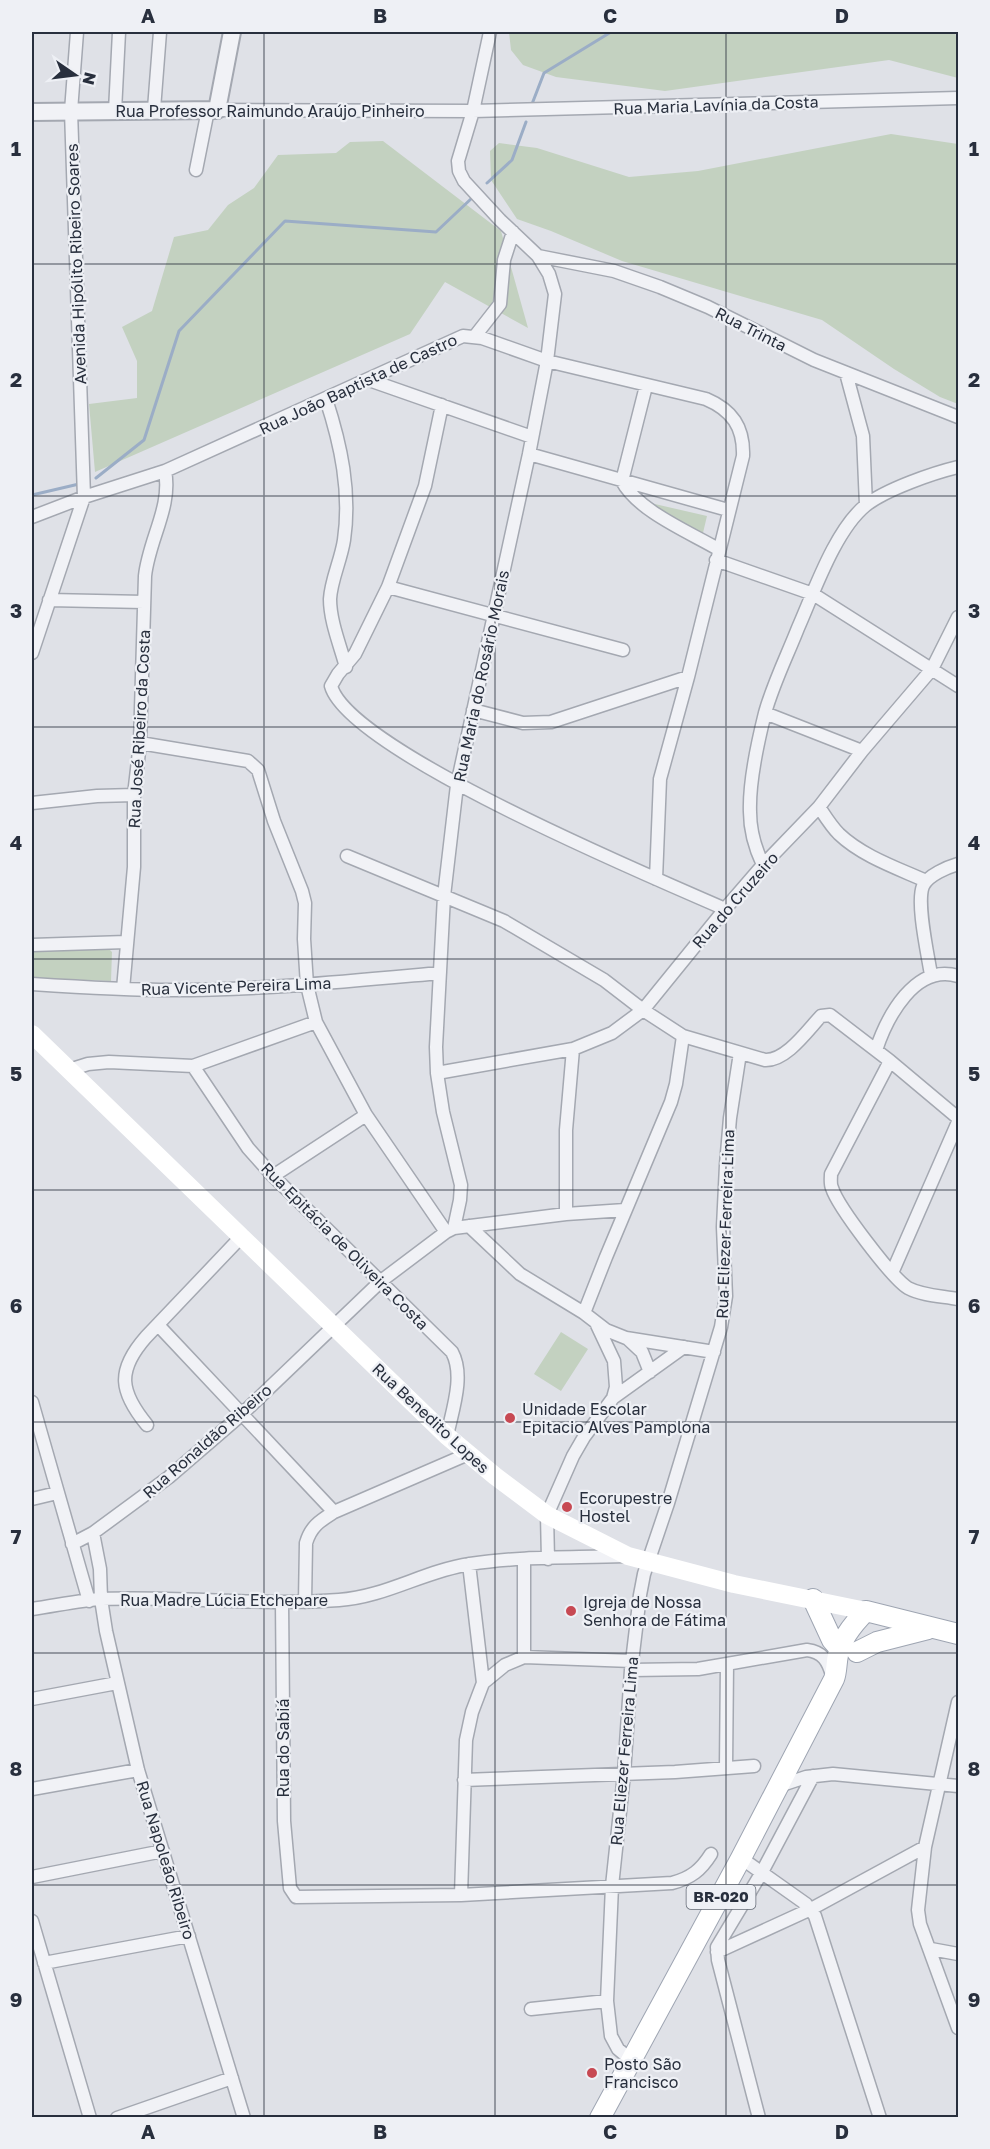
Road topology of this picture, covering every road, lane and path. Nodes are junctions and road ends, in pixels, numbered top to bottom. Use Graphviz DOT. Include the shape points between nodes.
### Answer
graph roads {
  1 [pos="77,32"];
  2 [pos="119,32"];
  3 [pos="160,32"];
  4 [pos="232,32"];
  5 [pos="490,32"];
  6 [pos="958,98"];
  7 [pos="154,109"];
  8 [pos="213,110"];
  9 [pos="71,111"];
  10 [pos="115,111"];
  11 [pos="473,111"];
  12 [pos="32,112"];
  13 [pos="196,170"];
  14 [pos="513,232"];
  15 [pos="538,256"];
  16 [pos="475,336"];
  17 [pos="547,361"];
  18 [pos="846,373"];
  19 [pos="369,380"];
  20 [pos="646,386"];
  21 [pos="326,399"];
  22 [pos="442,405"];
  23 [pos="958,417"];
  24 [pos="532,437"];
  25 [pos="530,454"];
  26 [pos="958,466"];
  27 [pos="165,471"];
  28 [pos="622,481"];
  29 [pos="84,497"];
  30 [pos="866,506"];
  31 [pos="728,510"];
  32 [pos="32,517"];
  33 [pos="717,554"];
  34 [pos="388,587"];
  35 [pos="813,594"];
  36 [pos="49,600"];
  37 [pos="144,602"];
  38 [pos="493,615"];
  39 [pos="958,617"];
  40 [pos="953,640"];
  41 [pos="623,650"];
  42 [pos="32,653"];
  43 [pos="346,667"];
  44 [pos="932,669"];
  45 [pos="688,677"];
  46 [pos="958,686"];
  47 [pos="473,710"];
  48 [pos="765,713"];
  49 [pos="140,743"];
  50 [pos="862,751"];
  51 [pos="457,785"];
  52 [pos="134,795"];
  53 [pos="32,803"];
  54 [pos="819,807"];
  55 [pos="347,856"];
  56 [pos="958,864"];
  57 [pos="763,865"];
  58 [pos="656,879"];
  59 [pos="926,882"];
  60 [pos="444,896"];
  61 [pos="725,909"];
  62 [pos="126,942"];
  63 [pos="32,945"];
  64 [pos="440,973"];
  65 [pos="931,975"];
  66 [pos="958,976"];
  67 [pos="32,984"];
  68 [pos="307,985"];
  69 [pos="123,989"];
  70 [pos="643,1010"];
  71 [pos="316,1022"];
  72 [pos="32,1034"];
  73 [pos="683,1036"];
  74 [pos="573,1049"];
  75 [pos="876,1050"];
  76 [pos="740,1053"];
  77 [pos="890,1061"];
  78 [pos="193,1066"];
  79 [pos="69,1070"];
  80 [pos="437,1073"];
  81 [pos="366,1115"];
  82 [pos="958,1118"];
  83 [pos="958,1122"];
  84 [pos="273,1176"];
  85 [pos="625,1210"];
  86 [pos="566,1214"];
  87 [pos="469,1226"];
  88 [pos="450,1230"];
  89 [pos="242,1236"];
  90 [pos="892,1273"];
  91 [pos="381,1281"];
  92 [pos="958,1299"];
  93 [pos="584,1313"];
  94 [pos="597,1324"];
  95 [pos="158,1325"];
  96 [pos="334,1328"];
  97 [pos="627,1338"];
  98 [pos="684,1347"];
  99 [pos="714,1352"];
  100 [pos="650,1372"];
  101 [pos="613,1398"];
  102 [pos="32,1402"];
  103 [pos="241,1415"];
  104 [pos="147,1425"];
  105 [pos="447,1436"];
  106 [pos="468,1454"];
  107 [pos="57,1493"];
  108 [pos="32,1499"];
  109 [pos="334,1512"];
  110 [pos="548,1515"];
  111 [pos="93,1533"];
  112 [pos="72,1544"];
  113 [pos="628,1556"];
  114 [pos="548,1559"];
  115 [pos="524,1560"];
  116 [pos="649,1561"];
  117 [pos="469,1564"];
  118 [pos="813,1599"];
  119 [pos="95,1600"];
  120 [pos="282,1602"];
  121 [pos="305,1602"];
  122 [pos="32,1609"];
  123 [pos="866,1611"];
  124 [pos="931,1628"];
  125 [pos="958,1634"];
  126 [pos="848,1650"];
  127 [pos="524,1657"];
  128 [pos="727,1665"];
  129 [pos="631,1666"];
  130 [pos="835,1676"];
  131 [pos="117,1683"];
  132 [pos="483,1683"];
  133 [pos="32,1699"];
  134 [pos="958,1702"];
  135 [pos="754,1766"];
  136 [pos="726,1767"];
  137 [pos="138,1770"];
  138 [pos="624,1774"];
  139 [pos="813,1776"];
  140 [pos="464,1780"];
  141 [pos="939,1783"];
  142 [pos="779,1786"];
  143 [pos="958,1786"];
  144 [pos="32,1789"];
  145 [pos="925,1847"];
  146 [pos="163,1851"];
  147 [pos="711,1854"];
  148 [pos="741,1858"];
  149 [pos="762,1872"];
  150 [pos="32,1877"];
  151 [pos="612,1886"];
  152 [pos="460,1895"];
  153 [pos="811,1909"];
  154 [pos="32,1921"];
  155 [pos="189,1936"];
  156 [pos="931,1949"];
  157 [pos="717,1952"];
  158 [pos="958,1954"];
  159 [pos="44,1963"];
  160 [pos="607,2001"];
  161 [pos="531,2009"];
  162 [pos="958,2028"];
  163 [pos="630,2060"];
  164 [pos="232,2078"];
  165 [pos="90,2118"];
  166 [pos="117,2118"];
  167 [pos="244,2118"];
  168 [pos="600,2118"];
  169 [pos="759,2118"];
  170 [pos="880,2118"];
  1 -- 9 [label="street, Avenida Hipólito Ribeiro Soares"];
  2 -- 10 [label="street"];
  3 -- 7 [label="street"];
  4 -- 8 [label="street"];
  5 -- 11 [label="street"];
  6 -- 11 [label="street, Rua Maria Lavínia da Costa"];
  7 -- 8 [label="street, Rua Professor Raimundo Araújo Pinheiro"];
  7 -- 10 [label="street, Rua Professor Raimundo Araújo Pinheiro"];
  8 -- 11 [label="street, Rua Professor Raimundo Araújo Pinheiro"];
  8 -- 13 [label="street"];
  9 -- 10 [label="street, Rua Professor Raimundo Araújo Pinheiro"];
  9 -- 12 [label="street, Rua Professor Raimundo Araújo Pinheiro"];
  9 -- 29 [label="street, Avenida Hipólito Ribeiro Soares"];
  11 -- 14 [label="street, Rua Maria do Rosário Morais" via="458,161 459,171"];
  14 -- 15 [label="street, Rua Maria do Rosário Morais"];
  14 -- 16 [label="street" via="504,260 500,304"];
  15 -- 17 [label="street, Rua Maria do Rosário Morais" via="555,294"];
  15 -- 18 [label="street, Rua Trinta" via="614,271 660,287"];
  16 -- 17 [label="street, Rua João Baptista de Castro"];
  16 -- 19 [label="street, Rua João Baptista de Castro" via="454,339"];
  17 -- 20 [label="street, Rua João Baptista de Castro"];
  17 -- 24 [label="street, Rua Maria do Rosário Morais"];
  18 -- 23 [label="street, Rua Trinta"];
  18 -- 30 [label="street" via="863,436"];
  19 -- 21 [label="street, Rua João Baptista de Castro"];
  19 -- 22 [label="street"];
  20 -- 28 [label="street"];
  20 -- 31 [label="street, Rua João Baptista de Castro" via="706,399 735,420 743,456"];
  21 -- 27 [label="street, Rua João Baptista de Castro"];
  21 -- 43 [label="street" via="338,435 346,491 344,542 330,598"];
  22 -- 24 [label="street"];
  22 -- 34 [label="street" via="425,486"];
  24 -- 25 [label="street, Rua Maria do Rosário Morais"];
  25 -- 28 [label="street"];
  25 -- 38 [label="street, Rua Maria do Rosário Morais"];
  26 -- 30 [label="street" via="885,494"];
  27 -- 29 [label="street, Rua João Baptista de Castro"];
  27 -- 37 [label="street, Rua José Ribeiro da Costa" via="165,506 147,556"];
  28 -- 31 [label="street"];
  28 -- 33 [label="street" via="645,507"];
  29 -- 32 [label="street, Rua João Baptista de Castro"];
  29 -- 36 [label="street"];
  30 -- 35 [label="street" via="833,549"];
  31 -- 33 [label="street"];
  33 -- 35 [label="street"];
  33 -- 45 [label="street"];
  34 -- 38 [label="street"];
  34 -- 43 [label="street"];
  35 -- 44 [label="street"];
  35 -- 48 [label="street"];
  36 -- 37 [label="street"];
  36 -- 42 [label="street"];
  37 -- 49 [label="street, Rua José Ribeiro da Costa"];
  38 -- 41 [label="street"];
  38 -- 47 [label="street, Rua Maria do Rosário Morais"];
  39 -- 40 [label="street, Rua do Cruzeiro"];
  40 -- 44 [label="street, Rua do Cruzeiro"];
  43 -- 51 [label="street" via="331,686 339,702 359,722"];
  44 -- 46 [label="street"];
  44 -- 50 [label="street, Rua do Cruzeiro"];
  45 -- 47 [label="street" via="551,722 523,723"];
  45 -- 58 [label="street" via="659,787"];
  47 -- 51 [label="street, Rua Maria do Rosário Morais"];
  48 -- 50 [label="street"];
  48 -- 57 [label="street" via="749,811 751,833"];
  49 -- 52 [label="street, Rua José Ribeiro da Costa"];
  49 -- 68 [label="street" via="248,761 258,770 305,903"];
  50 -- 54 [label="street, Rua do Cruzeiro"];
  51 -- 58 [label="street"];
  51 -- 60 [label="street, Rua Maria do Rosário Morais"];
  52 -- 53 [label="street"];
  52 -- 62 [label="street, Rua José Ribeiro da Costa" via="134,867"];
  54 -- 57 [label="street, Rua do Cruzeiro"];
  54 -- 59 [label="street" via="845,839"];
  55 -- 60 [label="street"];
  56 -- 59 [label="street"];
  57 -- 61 [label="street, Rua do Cruzeiro"];
  58 -- 61 [label="street"];
  59 -- 65 [label="street" via="921,908"];
  60 -- 64 [label="street, Rua Maria do Rosário Morais"];
  60 -- 70 [label="street" via="504,921 543,943 604,980"];
  61 -- 70 [label="street, Rua do Cruzeiro"];
  62 -- 63 [label="street"];
  62 -- 69 [label="street, Rua José Ribeiro da Costa"];
  64 -- 68 [label="street, Rua Vicente Pereira Lima"];
  64 -- 80 [label="street, Rua Maria do Rosário Morais"];
  65 -- 66 [label="street"];
  65 -- 75 [label="street" via="896,1007"];
  67 -- 69 [label="street, Rua Vicente Pereira Lima"];
  68 -- 69 [label="street, Rua Vicente Pereira Lima"];
  68 -- 71 [label="street"];
  70 -- 73 [label="street"];
  70 -- 74 [label="street, Rua do Cruzeiro" via="612,1033"];
  71 -- 78 [label="street"];
  71 -- 81 [label="street"];
  72 -- 79 [label="main road, Rua Benedito Lopes"];
  73 -- 76 [label="street"];
  73 -- 85 [label="street" via="671,1102"];
  74 -- 80 [label="street, Rua do Cruzeiro"];
  74 -- 86 [label="street" via="566,1130"];
  75 -- 76 [label="street" via="827,1015 821,1016 776,1060"];
  75 -- 77 [label="street"];
  76 -- 99 [label="street, Rua Eliezer Ferreira Lima" via="726,1165 726,1296"];
  77 -- 82 [label="street"];
  77 -- 90 [label="street" via="831,1179 834,1192 854,1224"];
  78 -- 79 [label="street" via="108,1062"];
  78 -- 84 [label="street, Rua Epitácia de Oliveira Costa" via="248,1148"];
  79 -- 89 [label="main road, Rua Benedito Lopes"];
  80 -- 88 [label="street, Rua Maria do Rosário Morais" via="461,1185"];
  81 -- 84 [label="street"];
  81 -- 88 [label="street"];
  83 -- 90 [label="street"];
  84 -- 91 [label="street, Rua Epitácia de Oliveira Costa"];
  85 -- 86 [label="street"];
  85 -- 93 [label="street"];
  86 -- 87 [label="street"];
  87 -- 88 [label="street"];
  87 -- 93 [label="street" via="520,1274"];
  88 -- 91 [label="street, Rua Ronaldão Ribeiro"];
  89 -- 95 [label="street"];
  89 -- 96 [label="main road, Rua Benedito Lopes"];
  90 -- 92 [label="street" via="908,1288"];
  91 -- 96 [label="street, Rua Ronaldão Ribeiro"];
  91 -- 105 [label="street, Rua Epitácia de Oliveira Costa" via="456,1359 457,1382"];
  93 -- 94 [label="street"];
  94 -- 97 [label="street"];
  94 -- 101 [label="street" via="614,1361"];
  95 -- 103 [label="street"];
  95 -- 104 [label="street" via="134,1350 125,1378 129,1401"];
  96 -- 103 [label="street, Rua Ronaldão Ribeiro"];
  96 -- 105 [label="main road, Rua Benedito Lopes"];
  97 -- 98 [label="street"];
  97 -- 100 [label="street" via="642,1352"];
  98 -- 99 [label="street"];
  98 -- 100 [label="street"];
  99 -- 116 [label="street, Rua Eliezer Ferreira Lima"];
  100 -- 101 [label="street"];
  101 -- 110 [label="street" via="573,1456"];
  102 -- 107 [label="street, Rua Napoleão Ribeiro"];
  103 -- 109 [label="street"];
  103 -- 111 [label="street, Rua Ronaldão Ribeiro" via="169,1477"];
  105 -- 106 [label="main road, Rua Benedito Lopes"];
  106 -- 109 [label="street"];
  106 -- 110 [label="main road, Rua Benedito Lopes"];
  107 -- 108 [label="street"];
  107 -- 112 [label="street, Rua Napoleão Ribeiro"];
  109 -- 121 [label="street" via="308,1534"];
  110 -- 113 [label="main road, Rua Benedito Lopes"];
  110 -- 114 [label="street"];
  111 -- 112 [label="street, Rua Ronaldão Ribeiro"];
  111 -- 119 [label="street" via="100,1569"];
  112 -- 119 [label="street, Rua Napoleão Ribeiro"];
  113 -- 114 [label="street, Rua Madre Lúcia Etchepare"];
  113 -- 116 [label="main road, Rua Benedito Lopes"];
  114 -- 115 [label="street, Rua Madre Lúcia Etchepare"];
  115 -- 117 [label="street, Rua Madre Lúcia Etchepare"];
  115 -- 127 [label="street"];
  116 -- 118 [label="main road, Rua Benedito Lopes" via="734,1584"];
  116 -- 129 [label="street, Rua Eliezer Ferreira Lima" via="640,1595"];
  117 -- 121 [label="street, Rua Madre Lúcia Etchepare" via="361,1598"];
  117 -- 132 [label="street"];
  118 -- 123 [label="main road, Rua Benedito Lopes"];
  118 -- 126 [label="main road" via="832,1640"];
  119 -- 120 [label="street, Rua Madre Lúcia Etchepare"];
  119 -- 122 [label="street, Rua Madre Lúcia Etchepare"];
  119 -- 131 [label="street, Rua Napoleão Ribeiro"];
  120 -- 121 [label="street, Rua Madre Lúcia Etchepare"];
  120 -- 152 [label="street, Rua do Sabiá" via="284,1821 292,1893 300,1897"];
  123 -- 124 [label="main road, Rua Benedito Lopes"];
  123 -- 126 [label="main road, BR-020" via="867,1632"];
  124 -- 125 [label="main road, Rua Benedito Lopes"];
  124 -- 126 [label="main road"];
  126 -- 130 [label="main road, BR-020"];
  127 -- 129 [label="street"];
  127 -- 132 [label="street" via="505,1665"];
  128 -- 129 [label="street" via="678,1670"];
  128 -- 130 [label="street" via="807,1650 821,1654"];
  128 -- 136 [label="street"];
  129 -- 138 [label="street, Rua Eliezer Ferreira Lima"];
  130 -- 142 [label="main road, BR-020"];
  131 -- 133 [label="street"];
  131 -- 137 [label="street, Rua Napoleão Ribeiro"];
  132 -- 140 [label="street" via="468,1723"];
  134 -- 141 [label="street"];
  135 -- 136 [label="street"];
  136 -- 138 [label="street"];
  137 -- 144 [label="street"];
  137 -- 146 [label="street, Rua Napoleão Ribeiro"];
  138 -- 140 [label="street"];
  138 -- 151 [label="street, Rua Eliezer Ferreira Lima"];
  139 -- 141 [label="street" via="859,1775"];
  139 -- 142 [label="street"];
  139 -- 149 [label="street"];
  140 -- 152 [label="street"];
  141 -- 143 [label="street"];
  141 -- 145 [label="street"];
  142 -- 148 [label="main road, BR-020"];
  145 -- 153 [label="street"];
  145 -- 156 [label="street" via="918,1910"];
  146 -- 150 [label="street"];
  146 -- 155 [label="street, Rua Napoleão Ribeiro"];
  147 -- 151 [label="street" via="702,1868 685,1880"];
  148 -- 149 [label="street"];
  148 -- 163 [label="main road, BR-020"];
  149 -- 153 [label="street"];
  149 -- 157 [label="street"];
  151 -- 152 [label="street"];
  151 -- 160 [label="street, Rua Eliezer Ferreira Lima"];
  153 -- 157 [label="street"];
  153 -- 170 [label="street"];
  154 -- 159 [label="street"];
  155 -- 159 [label="street"];
  155 -- 164 [label="street, Rua Napoleão Ribeiro"];
  156 -- 158 [label="street"];
  156 -- 162 [label="street"];
  157 -- 169 [label="street"];
  159 -- 165 [label="street"];
  160 -- 161 [label="street"];
  160 -- 163 [label="street, Rua Eliezer Ferreira Lima" via="611,2036"];
  163 -- 168 [label="main road, BR-020"];
  164 -- 166 [label="street"];
  164 -- 167 [label="street, Rua Napoleão Ribeiro"];
}
